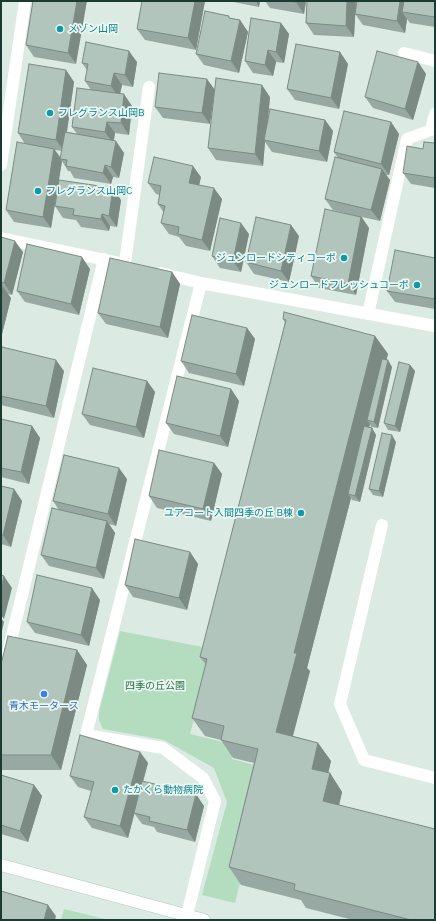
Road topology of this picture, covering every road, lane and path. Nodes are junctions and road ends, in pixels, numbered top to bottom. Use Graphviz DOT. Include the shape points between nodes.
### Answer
graph roads {
  1 [pos="25,1"];
  2 [pos="404,53"];
  3 [pos="435,61"];
  4 [pos="149,87"];
  5 [pos="435,114"];
  6 [pos="1,166"];
  7 [pos="1,238"];
  8 [pos="104,259"];
  9 [pos="124,263"];
  10 [pos="201,283"];
  11 [pos="368,314"];
  12 [pos="435,326"];
  13 [pos="382,525"];
  14 [pos="1,681"];
  15 [pos="435,778"];
  16 [pos="1,865"];
  17 [pos="186,918"];
  18 [pos="204,920"];
  1 -- 6 [label="street"];
  2 -- 3 [label="street"];
  4 -- 9 [label="street"];
  5 -- 11 [label="street" via="431,130 406,139"];
  7 -- 8 [label="street"];
  8 -- 9 [label="street"];
  8 -- 14 [label="street"];
  9 -- 10 [label="street"];
  10 -- 11 [label="street"];
  10 -- 17 [label="street" via="86,735 163,748 203,778 215,801"];
  11 -- 12 [label="street"];
  13 -- 15 [label="street" via="340,704 364,760"];
  16 -- 17 [label="street"];
  17 -- 18 [label="street"];
}
